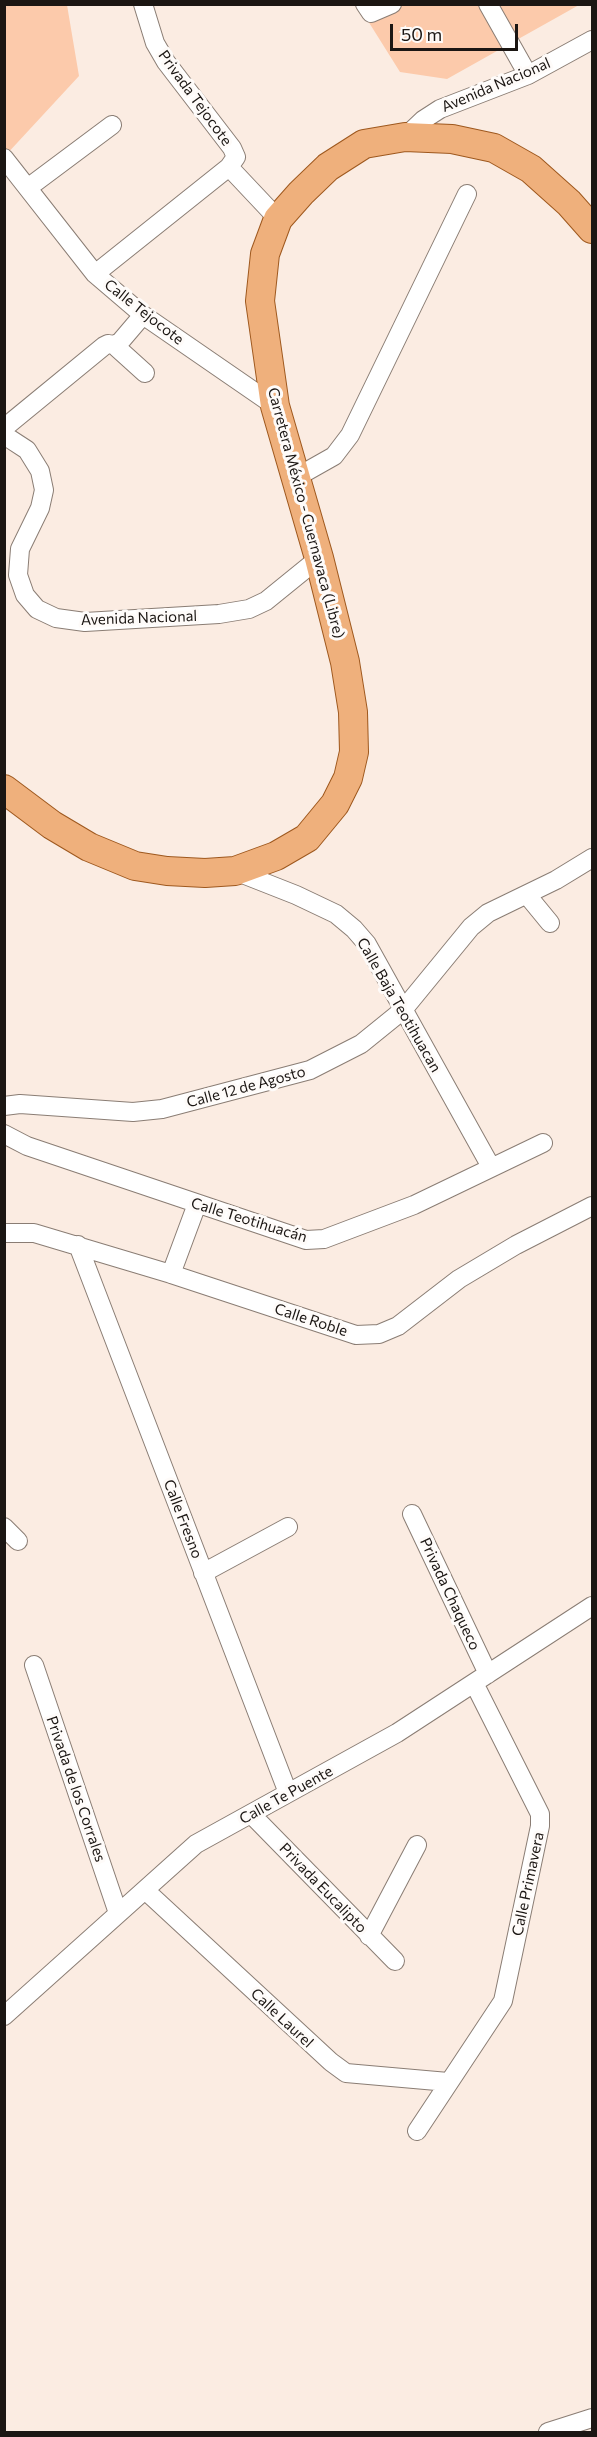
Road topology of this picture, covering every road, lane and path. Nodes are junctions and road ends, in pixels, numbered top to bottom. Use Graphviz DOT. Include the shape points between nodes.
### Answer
graph roads {
  1 [pos="143,4"];
  2 [pos="365,4"];
  3 [pos="392,4"];
  4 [pos="488,4"];
  5 [pos="592,40"];
  6 [pos="528,75"];
  7 [pos="112,125"];
  8 [pos="405,137"];
  9 [pos="4,158"];
  10 [pos="233,162"];
  11 [pos="29,187"];
  12 [pos="467,194"];
  13 [pos="278,219"];
  14 [pos="592,229"];
  15 [pos="95,274"];
  16 [pos="143,315"];
  17 [pos="114,345"];
  18 [pos="145,373"];
  19 [pos="275,406"];
  20 [pos="4,428"];
  21 [pos="4,435"];
  22 [pos="295,478"];
  23 [pos="319,558"];
  24 [pos="4,789"];
  25 [pos="592,858"];
  26 [pos="235,871"];
  27 [pos="527,895"];
  28 [pos="550,923"];
  29 [pos="403,1010"];
  30 [pos="4,1106"];
  31 [pos="4,1134"];
  32 [pos="543,1143"];
  33 [pos="491,1167"];
  34 [pos="197,1203"];
  35 [pos="592,1206"];
  36 [pos="4,1233"];
  37 [pos="78,1245"];
  38 [pos="171,1274"];
  39 [pos="412,1515"];
  40 [pos="4,1527"];
  41 [pos="288,1527"];
  42 [pos="18,1541"];
  43 [pos="203,1573"];
  44 [pos="592,1606"];
  45 [pos="34,1665"];
  46 [pos="481,1679"];
  47 [pos="288,1793"];
  48 [pos="251,1814"];
  49 [pos="417,1845"];
  50 [pos="145,1890"];
  51 [pos="118,1913"];
  52 [pos="369,1936"];
  53 [pos="395,1962"];
  54 [pos="4,2016"];
  55 [pos="448,2082"];
  56 [pos="417,2131"];
  57 [pos="592,2418"];
  58 [pos="548,2433"];
  1 -- 10 [label="street, Privada Tejocote" via="155,43 232,148"];
  2 -- 3 [label="street" via="371,13"];
  4 -- 6 [label="street"];
  5 -- 6 [label="street, Avenida Nacional"];
  6 -- 8 [label="street, Avenida Nacional" via="440,109"];
  7 -- 11 [label="street"];
  8 -- 13 [label="main road, Carretera México - Cuernavaca (Libre)" via="364,144 328,167"];
  8 -- 14 [label="main road, Carretera México - Cuernavaca (Libre)" via="452,139 494,148 531,168"];
  9 -- 11 [label="street"];
  10 -- 13 [label="street"];
  10 -- 15 [label="street, Calle Tejocote"];
  11 -- 15 [label="street"];
  12 -- 22 [label="street" via="346,441 334,456"];
  13 -- 19 [label="main road, Carretera México - Cuernavaca (Libre)" via="265,254 260,302"];
  15 -- 16 [label="street, Calle Tejocote"];
  16 -- 17 [label="street"];
  16 -- 19 [label="street, Calle Tejocote"];
  17 -- 18 [label="street"];
  17 -- 20 [label="street" via="104,346"];
  19 -- 22 [label="main road, Carretera México - Cuernavaca (Libre)"];
  21 -- 23 [label="street, Avenida Nacional" via="27,450 40,471 44,490 40,508 20,549 18,575 25,596 36,609 56,618 85,622 219,615 249,609 266,601"];
  22 -- 23 [label="main road, Carretera México - Cuernavaca (Libre)"];
  23 -- 26 [label="main road, Carretera México - Cuernavaca (Libre)" via="353,712 354,752 348,778 335,804 307,838 276,856"];
  24 -- 26 [label="main road, Carretera México - Cuernavaca (Libre)" via="89,847 135,866 206,873"];
  25 -- 27 [label="street, Calle 12 de Agosto"];
  26 -- 29 [label="street, Calle Baja Teotihuacan" via="336,914 367,944"];
  27 -- 28 [label="street"];
  27 -- 29 [label="street, Calle 12 de Agosto" via="471,927"];
  29 -- 30 [label="street, Calle 12 de Agosto" via="361,1044 310,1070 162,1109 133,1112"];
  29 -- 33 [label="street, Calle Baja Teotihuacan"];
  31 -- 34 [label="street, Calle Teotihuacán" via="27,1146"];
  32 -- 33 [label="street, Calle Teotihuacán"];
  33 -- 34 [label="street, Calle Teotihuacán" via="414,1205 324,1239 306,1240"];
  34 -- 38 [label="street"];
  35 -- 38 [label="street, Calle Roble" via="459,1279 398,1326 379,1334 356,1335"];
  36 -- 37 [label="street, Calle Roble" via="34,1233"];
  37 -- 38 [label="street, Calle Roble"];
  37 -- 43 [label="street, Calle Fresno"];
  39 -- 46 [label="street, Privada Chaqueco"];
  40 -- 42 [label="street"];
  41 -- 43 [label="street"];
  43 -- 47 [label="street, Calle Fresno"];
  44 -- 46 [label="street, Calle Te Puente"];
  45 -- 51 [label="street, Privada de los Corrales"];
  46 -- 47 [label="street, Calle Te Puente" via="397,1733"];
  46 -- 55 [label="street, Calle Primavera" via="541,1820 503,2001"];
  47 -- 48 [label="street, Calle Te Puente"];
  48 -- 50 [label="street, Calle Te Puente" via="196,1844"];
  48 -- 52 [label="street, Privada Eucalipto"];
  49 -- 52 [label="street"];
  50 -- 51 [label="street, Calle Te Puente"];
  50 -- 55 [label="street, Calle Laurel" via="346,2073"];
  51 -- 54 [label="street, Calle Te Puente"];
  52 -- 53 [label="street, Privada Eucalipto"];
  55 -- 56 [label="street, Calle Primavera"];
  57 -- 58 [label="street"];
}
